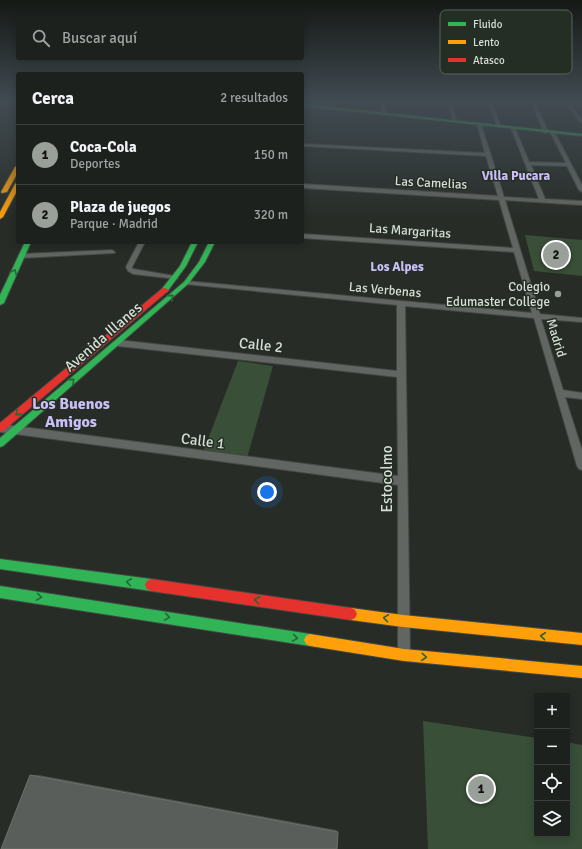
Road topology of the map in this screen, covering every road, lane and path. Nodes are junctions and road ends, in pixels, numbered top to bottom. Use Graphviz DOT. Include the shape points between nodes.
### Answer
graph roads {
  1 [pos="484,141"];
  2 [pos="518,141"];
  3 [pos="554,141"];
  4 [pos="304,145"];
  5 [pos="488,155"];
  6 [pos="528,163"];
  7 [pos="569,165"];
  8 [pos="16,170"];
  9 [pos="580,183"];
  10 [pos="304,186"];
  11 [pos="16,188"];
  12 [pos="582,190"];
  13 [pos="0,198"];
  14 [pos="501,198"];
  15 [pos="543,201"];
  16 [pos="582,203"];
  17 [pos="0,217"];
  18 [pos="304,236"];
  19 [pos="27,244"];
  20 [pos="141,244"];
  21 [pos="194,244"];
  22 [pos="211,244"];
  23 [pos="517,250"];
  24 [pos="112,252"];
  25 [pos="21,256"];
  26 [pos="175,278"];
  27 [pos="186,283"];
  28 [pos="0,303"];
  29 [pos="401,303"];
  30 [pos="537,316"];
  31 [pos="582,320"];
  32 [pos="118,342"];
  33 [pos="401,374"];
  34 [pos="560,394"];
  35 [pos="582,396"];
  36 [pos="0,428"];
  37 [pos="15,430"];
  38 [pos="0,443"];
  39 [pos="582,466"];
  40 [pos="402,481"];
  41 [pos="0,564"];
  42 [pos="0,592"];
  43 [pos="404,621"];
  44 [pos="582,639"];
  45 [pos="404,655"];
  46 [pos="582,672"];
  1 -- 5 [label="street, Madrid"];
  2 -- 6 [label="street"];
  3 -- 7 [label="street"];
  4 -- 5 [label="street"];
  5 -- 14 [label="street, Madrid"];
  6 -- 7 [label="street"];
  6 -- 15 [label="street"];
  7 -- 9 [label="street"];
  8 -- 13 [label="main road"];
  9 -- 12 [label="street"];
  10 -- 14 [label="street, Las Camelias"];
  11 -- 17 [label="main road"];
  14 -- 15 [label="street, Las Camelias"];
  14 -- 23 [label="street, Madrid"];
  15 -- 16 [label="street, Las Camelias"];
  18 -- 23 [label="street, Las Margaritas"];
  19 -- 25 [label="main road"];
  20 -- 26 [label="street" via="129,267 130,270"];
  21 -- 26 [label="main road, Avenida Illanes"];
  22 -- 27 [label="main road, Avenida Illanes" via="202,262"];
  23 -- 30 [label="street, Madrid"];
  24 -- 25 [label="street"];
  28 -- 25 [label="main road, one-way"];
  26 -- 36 [label="main road, Avenida Illanes, one-way" via="159,295"];
  27 -- 29 [label="street, Las Verbenas"];
  32 -- 27 [label="main road, Avenida Illanes, one-way"];
  29 -- 30 [label="street, Las Verbenas"];
  29 -- 33 [label="street, Estocolmo"];
  30 -- 31 [label="street, Las Verbenas"];
  30 -- 34 [label="street, Madrid"];
  32 -- 33 [label="street, Calle 2"];
  37 -- 32 [label="main road, Avenida Illanes, one-way"];
  33 -- 40 [label="street, Estocolmo"];
  34 -- 35 [label="street"];
  34 -- 39 [label="street, Madrid"];
  36 -- 37 [label="street, Calle 1"];
  37 -- 38 [label="main road, Avenida Illanes"];
  37 -- 40 [label="street, Calle 1"];
  40 -- 43 [label="street, Estocolmo"];
  43 -- 41 [label="main road, one-way"];
  42 -- 45 [label="main road, one-way"];
  44 -- 43 [label="main road, one-way"];
  43 -- 45 [label="street, Estocolmo"];
  45 -- 46 [label="main road, one-way"];
}
